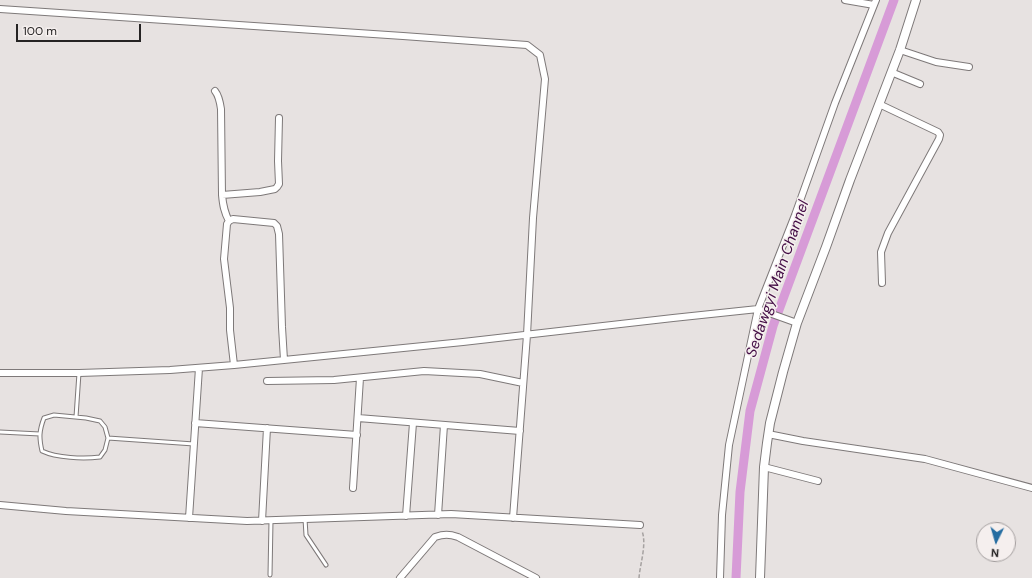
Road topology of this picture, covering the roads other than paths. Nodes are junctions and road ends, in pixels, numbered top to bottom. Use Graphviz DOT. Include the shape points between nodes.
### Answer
graph roads {
  1 [pos="845,0"];
  2 [pos="916,0"];
  3 [pos="875,2"];
  4 [pos="0,9"];
  5 [pos="900,50"];
  6 [pos="969,67"];
  7 [pos="891,72"];
  8 [pos="920,84"];
  9 [pos="215,91"];
  10 [pos="879,104"];
  11 [pos="280,118"];
  12 [pos="222,195"];
  13 [pos="229,221"];
  14 [pos="882,283"];
  15 [pos="758,309"];
  16 [pos="797,323"];
  17 [pos="527,335"];
  18 [pos="284,360"];
  19 [pos="234,365"];
  20 [pos="199,368"];
  21 [pos="0,373"];
  22 [pos="79,373"];
  23 [pos="360,378"];
  24 [pos="267,381"];
  25 [pos="523,383"];
  26 [pos="76,417"];
  27 [pos="358,418"];
  28 [pos="195,423"];
  29 [pos="413,423"];
  30 [pos="444,425"];
  31 [pos="267,428"];
  32 [pos="520,431"];
  33 [pos="0,432"];
  34 [pos="40,434"];
  35 [pos="768,434"];
  36 [pos="357,435"];
  37 [pos="108,438"];
  38 [pos="194,444"];
  39 [pos="764,467"];
  40 [pos="818,480"];
  41 [pos="353,488"];
  42 [pos="1032,488"];
  43 [pos="0,505"];
  44 [pos="438,515"];
  45 [pos="406,516"];
  46 [pos="189,518"];
  47 [pos="513,518"];
  48 [pos="304,519"];
  49 [pos="262,521"];
  50 [pos="271,521"];
  51 [pos="640,524"];
  52 [pos="326,565"];
  53 [pos="270,575"];
  54 [pos="400,578"];
  55 [pos="536,578"];
  56 [pos="720,578"];
  57 [pos="760,578"];
  1 -- 3 [label="street"];
  2 -- 5 [label="street"];
  3 -- 15 [label="street"];
  4 -- 17 [label="street" via="527,45 540,55 545,79 533,218"];
  5 -- 6 [label="street" via="936,62"];
  5 -- 7 [label="street"];
  7 -- 8 [label="street"];
  7 -- 10 [label="street"];
  9 -- 12 [label="street" via="221,108"];
  10 -- 14 [label="street" via="940,135 882,247"];
  10 -- 16 [label="street"];
  11 -- 12 [label="street" via="277,187 260,192"];
  12 -- 13 [label="street" via="223,208"];
  13 -- 18 [label="street" via="233,219 274,223 277,226"];
  13 -- 19 [label="street" via="224,259"];
  15 -- 16 [label="street"];
  15 -- 17 [label="street"];
  15 -- 56 [label="street" via="729,445 722,515"];
  16 -- 35 [label="street"];
  17 -- 18 [label="street"];
  17 -- 25 [label="street"];
  18 -- 19 [label="street"];
  19 -- 20 [label="street"];
  20 -- 22 [label="street"];
  20 -- 28 [label="street"];
  21 -- 22 [label="street"];
  22 -- 26 [label="lane"];
  23 -- 24 [label="street"];
  23 -- 25 [label="street" via="424,371 480,374"];
  23 -- 27 [label="street"];
  25 -- 32 [label="street"];
  26 -- 34 [label="lane" via="54,415 44,418"];
  26 -- 37 [label="lane" via="100,421"];
  27 -- 29 [label="street"];
  27 -- 36 [label="street"];
  28 -- 31 [label="street"];
  28 -- 38 [label="street"];
  29 -- 30 [label="street"];
  29 -- 45 [label="street"];
  30 -- 32 [label="street"];
  30 -- 44 [label="street"];
  31 -- 36 [label="street"];
  31 -- 49 [label="street"];
  32 -- 47 [label="street"];
  33 -- 34 [label="lane"];
  34 -- 37 [label="lane" via="42,451 50,455 87,458 100,457"];
  35 -- 39 [label="street"];
  35 -- 42 [label="street" via="925,460"];
  36 -- 41 [label="street"];
  37 -- 38 [label="lane"];
  38 -- 46 [label="street"];
  39 -- 40 [label="street"];
  39 -- 57 [label="street"];
  43 -- 46 [label="street"];
  44 -- 45 [label="street"];
  44 -- 47 [label="street"];
  45 -- 48 [label="street"];
  46 -- 49 [label="street"];
  47 -- 51 [label="street"];
  48 -- 50 [label="street"];
  48 -- 52 [label="lane" via="306,535"];
  49 -- 50 [label="street"];
  50 -- 53 [label="lane"];
  54 -- 55 [label="street" via="435,538 450,535"];
}
